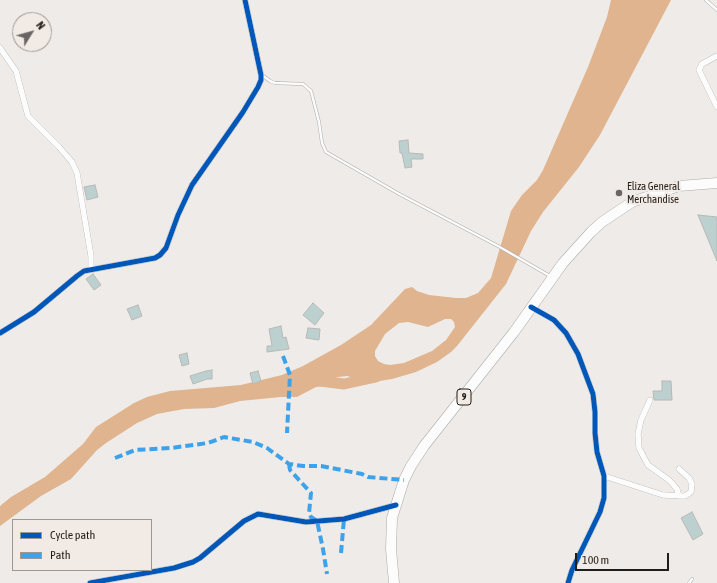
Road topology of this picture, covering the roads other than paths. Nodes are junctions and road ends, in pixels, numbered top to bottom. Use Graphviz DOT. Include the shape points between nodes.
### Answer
graph roads {
  1 [pos="245,0"];
  2 [pos="706,0"];
  3 [pos="717,10"];
  4 [pos="0,48"];
  5 [pos="717,56"];
  6 [pos="261,75"];
  7 [pos="717,107"];
  8 [pos="717,183"];
  9 [pos="91,269"];
  10 [pos="553,277"];
  11 [pos="531,307"];
  12 [pos="0,333"];
  13 [pos="650,400"];
  14 [pos="679,469"];
  15 [pos="604,476"];
  16 [pos="679,496"];
  17 [pos="396,505"];
  18 [pos="692,579"];
  19 [pos="90,583"];
  20 [pos="394,583"];
  21 [pos="568,583"];
  22 [pos="689,583"];
  1 -- 6 [label="street"];
  2 -- 3 [label="lane"];
  4 -- 9 [label="street" via="16,71 28,116 72,162 77,173"];
  5 -- 7 [label="street" via="702,64 699,70"];
  6 -- 9 [label="street" via="254,94 192,185 170,240 162,253 155,258"];
  6 -- 10 [label="lane" via="275,83 303,84 311,91 326,152"];
  8 -- 10 [label="highway, 9" via="680,186 632,202 591,232"];
  9 -- 12 [label="street" via="77,276 34,312"];
  10 -- 11 [label="highway, 9"];
  11 -- 15 [label="street" via="554,320 566,333 578,354 593,394 596,446"];
  11 -- 17 [label="highway, 9" via="502,348 424,446 404,480"];
  13 -- 16 [label="street" via="641,420 639,448 648,465 669,480"];
  14 -- 16 [label="street" via="691,481 692,487 688,494"];
  15 -- 16 [label="street" via="663,495"];
  15 -- 21 [label="street" via="604,498 600,512"];
  17 -- 19 [label="street" via="344,519 306,522 258,514 244,521 193,562 174,568"];
  17 -- 20 [label="highway, 9" via="391,533"];
  18 -- 22 [label="lane"];
}
